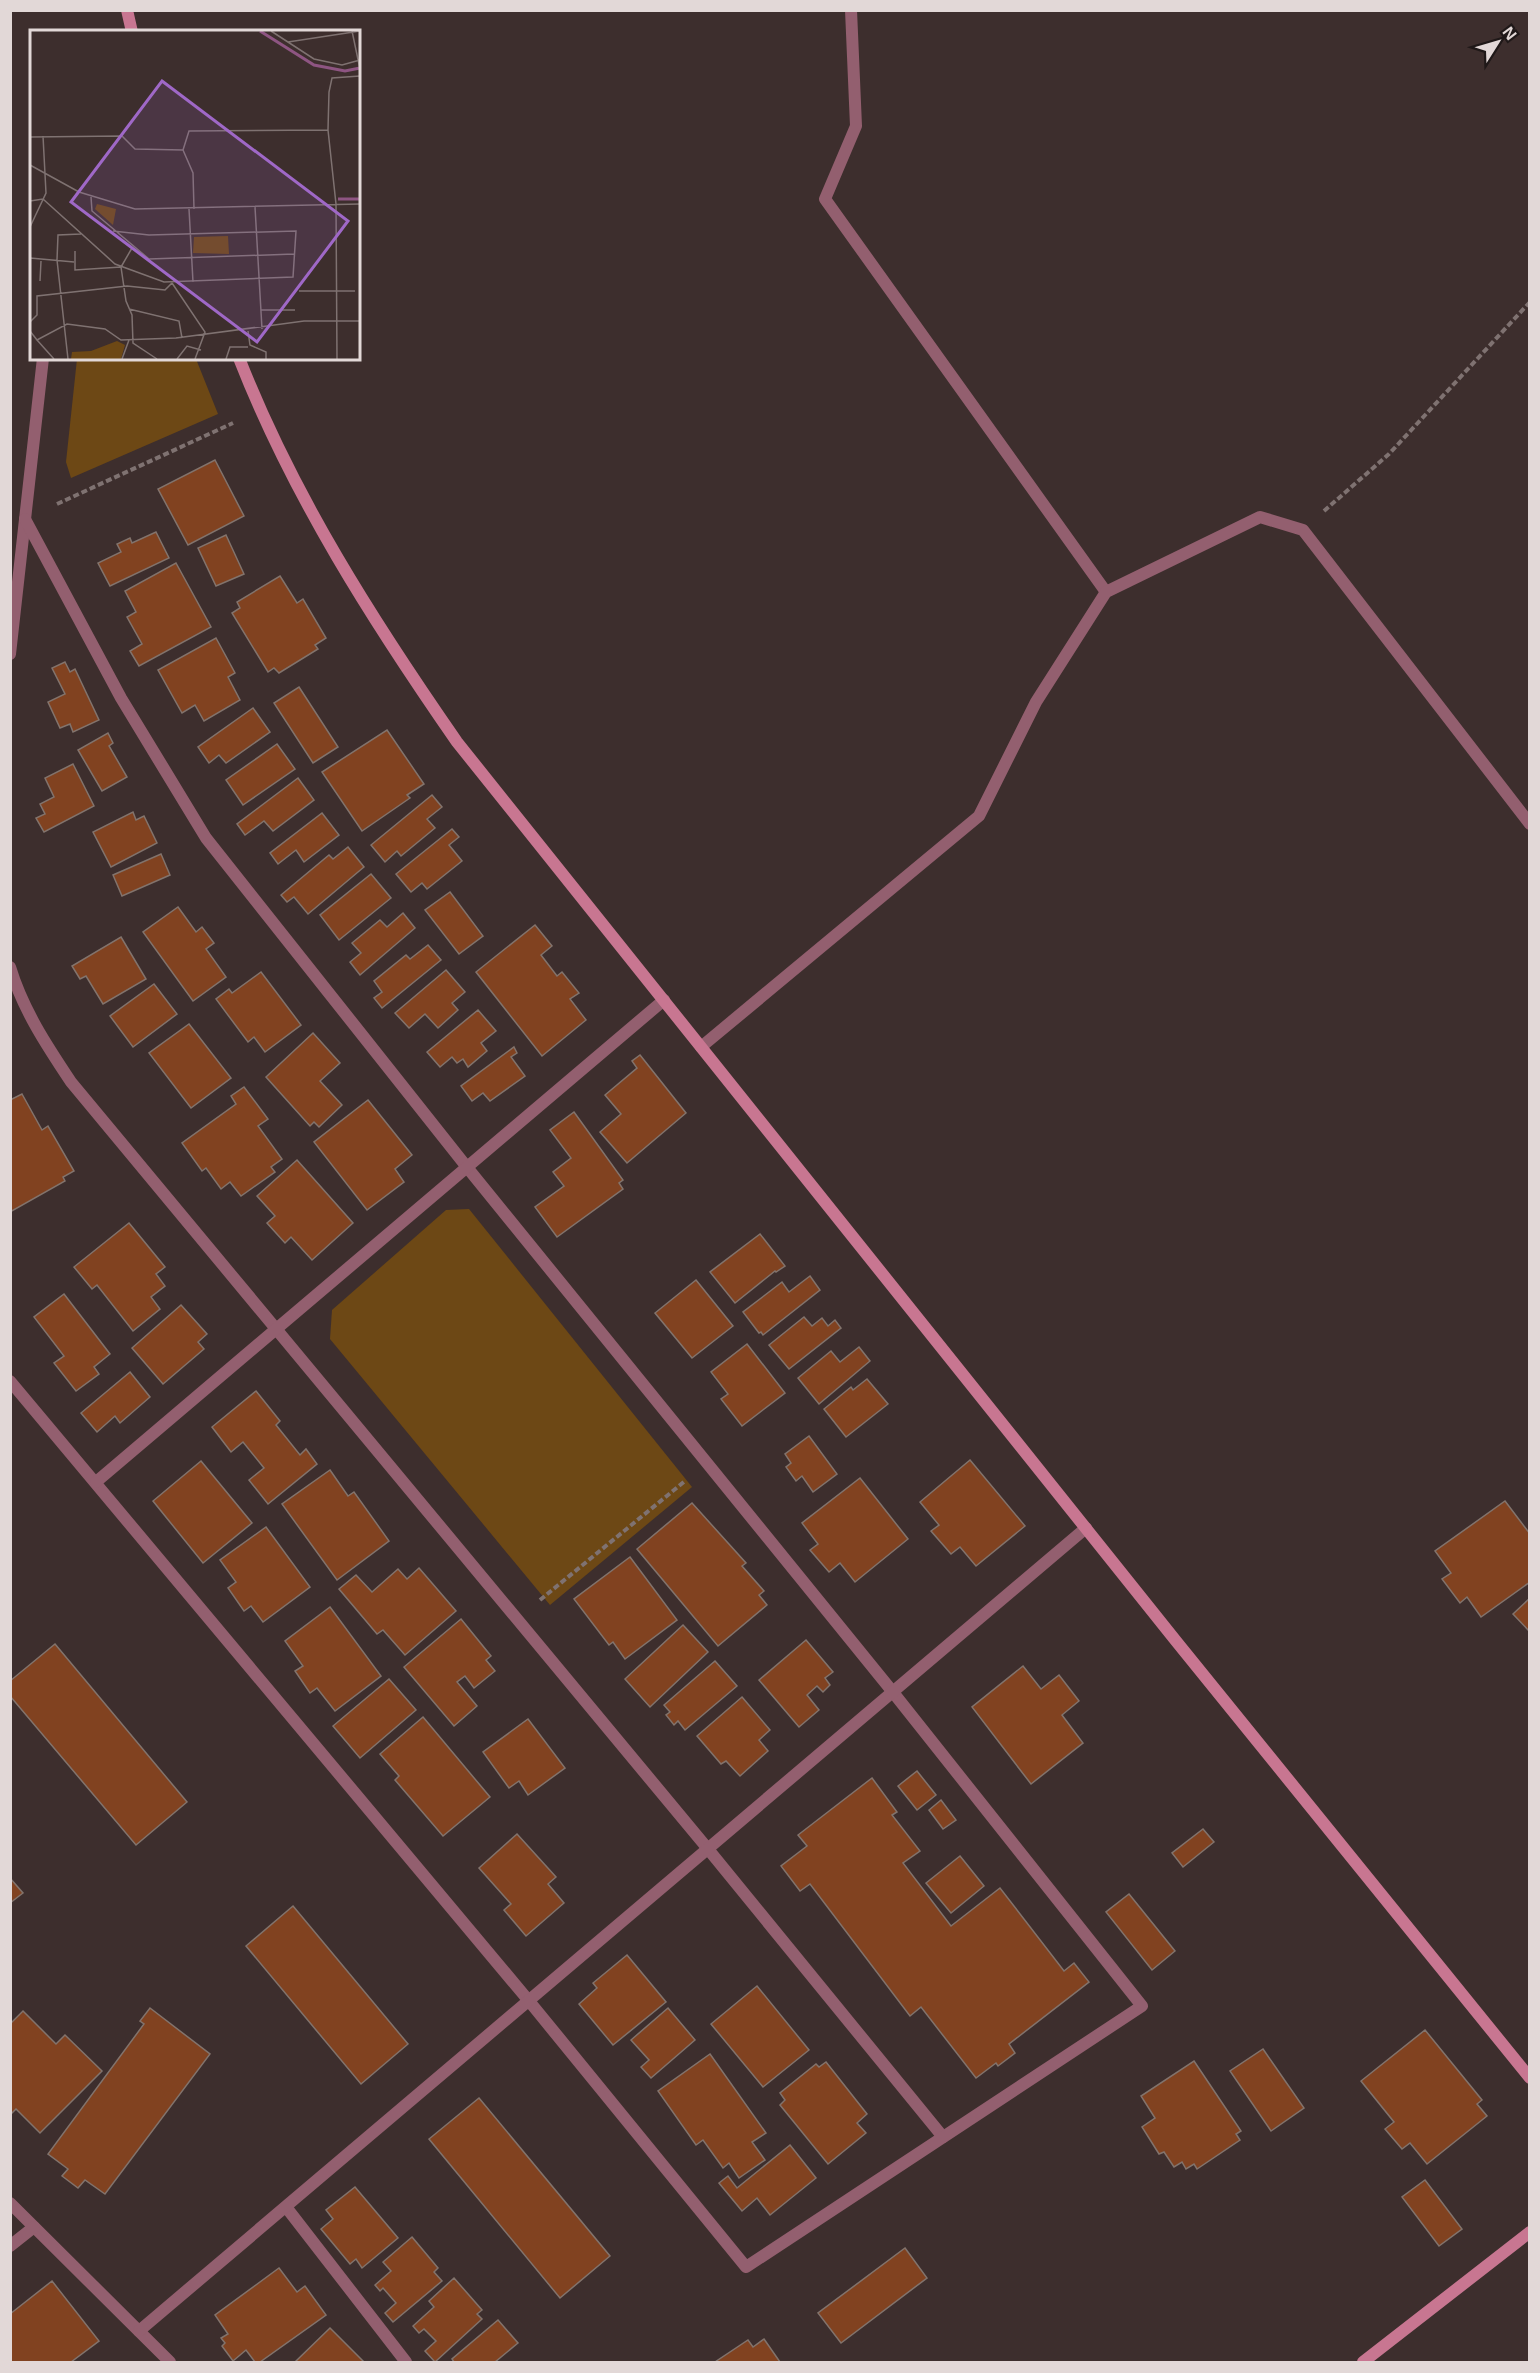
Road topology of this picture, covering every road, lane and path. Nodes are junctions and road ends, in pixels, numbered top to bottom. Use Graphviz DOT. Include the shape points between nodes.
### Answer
graph roads {
  1 [pos="127,10"];
  2 [pos="851,10"];
  3 [pos="132,30"];
  4 [pos="1530,302"];
  5 [pos="43,360"];
  6 [pos="240,360"];
  7 [pos="261,410"];
  8 [pos="26,519"];
  9 [pos="1303,530"];
  10 [pos="1106,592"];
  11 [pos="10,654"];
  12 [pos="1530,824"];
  13 [pos="10,967"];
  14 [pos="664,1000"];
  15 [pos="701,1047"];
  16 [pos="466,1166"];
  17 [pos="276,1329"];
  18 [pos="10,1381"];
  19 [pos="706,1463"];
  20 [pos="96,1482"];
  21 [pos="1086,1528"];
  22 [pos="517,1619"];
  23 [pos="892,1691"];
  24 [pos="708,1849"];
  25 [pos="529,2001"];
  26 [pos="1530,2078"];
  27 [pos="943,2137"];
  28 [pos="10,2203"];
  29 [pos="286,2207"];
  30 [pos="34,2227"];
  31 [pos="1530,2232"];
  32 [pos="10,2246"];
  33 [pos="139,2331"];
  34 [pos="170,2362"];
  35 [pos="406,2362"];
  36 [pos="1363,2362"];
  1 -- 3 [label="street"];
  2 -- 10 [label="street" via="856,126 825,199"];
  4 -- 9 [label="path" via="1389,454"];
  5 -- 8 [label="street"];
  6 -- 7 [label="street"];
  7 -- 8 [label="path"];
  7 -- 14 [label="street" via="341,563 393,649 457,742"];
  8 -- 11 [label="street"];
  8 -- 16 [label="street" via="121,698 206,838"];
  9 -- 10 [label="street" via="1260,517"];
  9 -- 12 [label="street"];
  10 -- 15 [label="street" via="1036,702 979,816"];
  13 -- 17 [label="street" via="39,1033 71,1082"];
  14 -- 15 [label="street"];
  14 -- 16 [label="street"];
  15 -- 21 [label="street"];
  16 -- 17 [label="street"];
  16 -- 19 [label="street"];
  17 -- 20 [label="street"];
  17 -- 22 [label="street"];
  18 -- 20 [label="street"];
  19 -- 22 [label="path"];
  19 -- 23 [label="street"];
  20 -- 25 [label="street"];
  21 -- 23 [label="street"];
  21 -- 26 [label="street"];
  22 -- 24 [label="street"];
  23 -- 24 [label="street"];
  23 -- 27 [label="street" via="1142,2006"];
  24 -- 25 [label="street"];
  24 -- 27 [label="street"];
  25 -- 27 [label="street" via="746,2267"];
  25 -- 29 [label="street"];
  28 -- 30 [label="street"];
  29 -- 33 [label="street"];
  29 -- 35 [label="street"];
  30 -- 32 [label="street"];
  30 -- 33 [label="street"];
  31 -- 36 [label="street"];
  33 -- 34 [label="street"];
}
